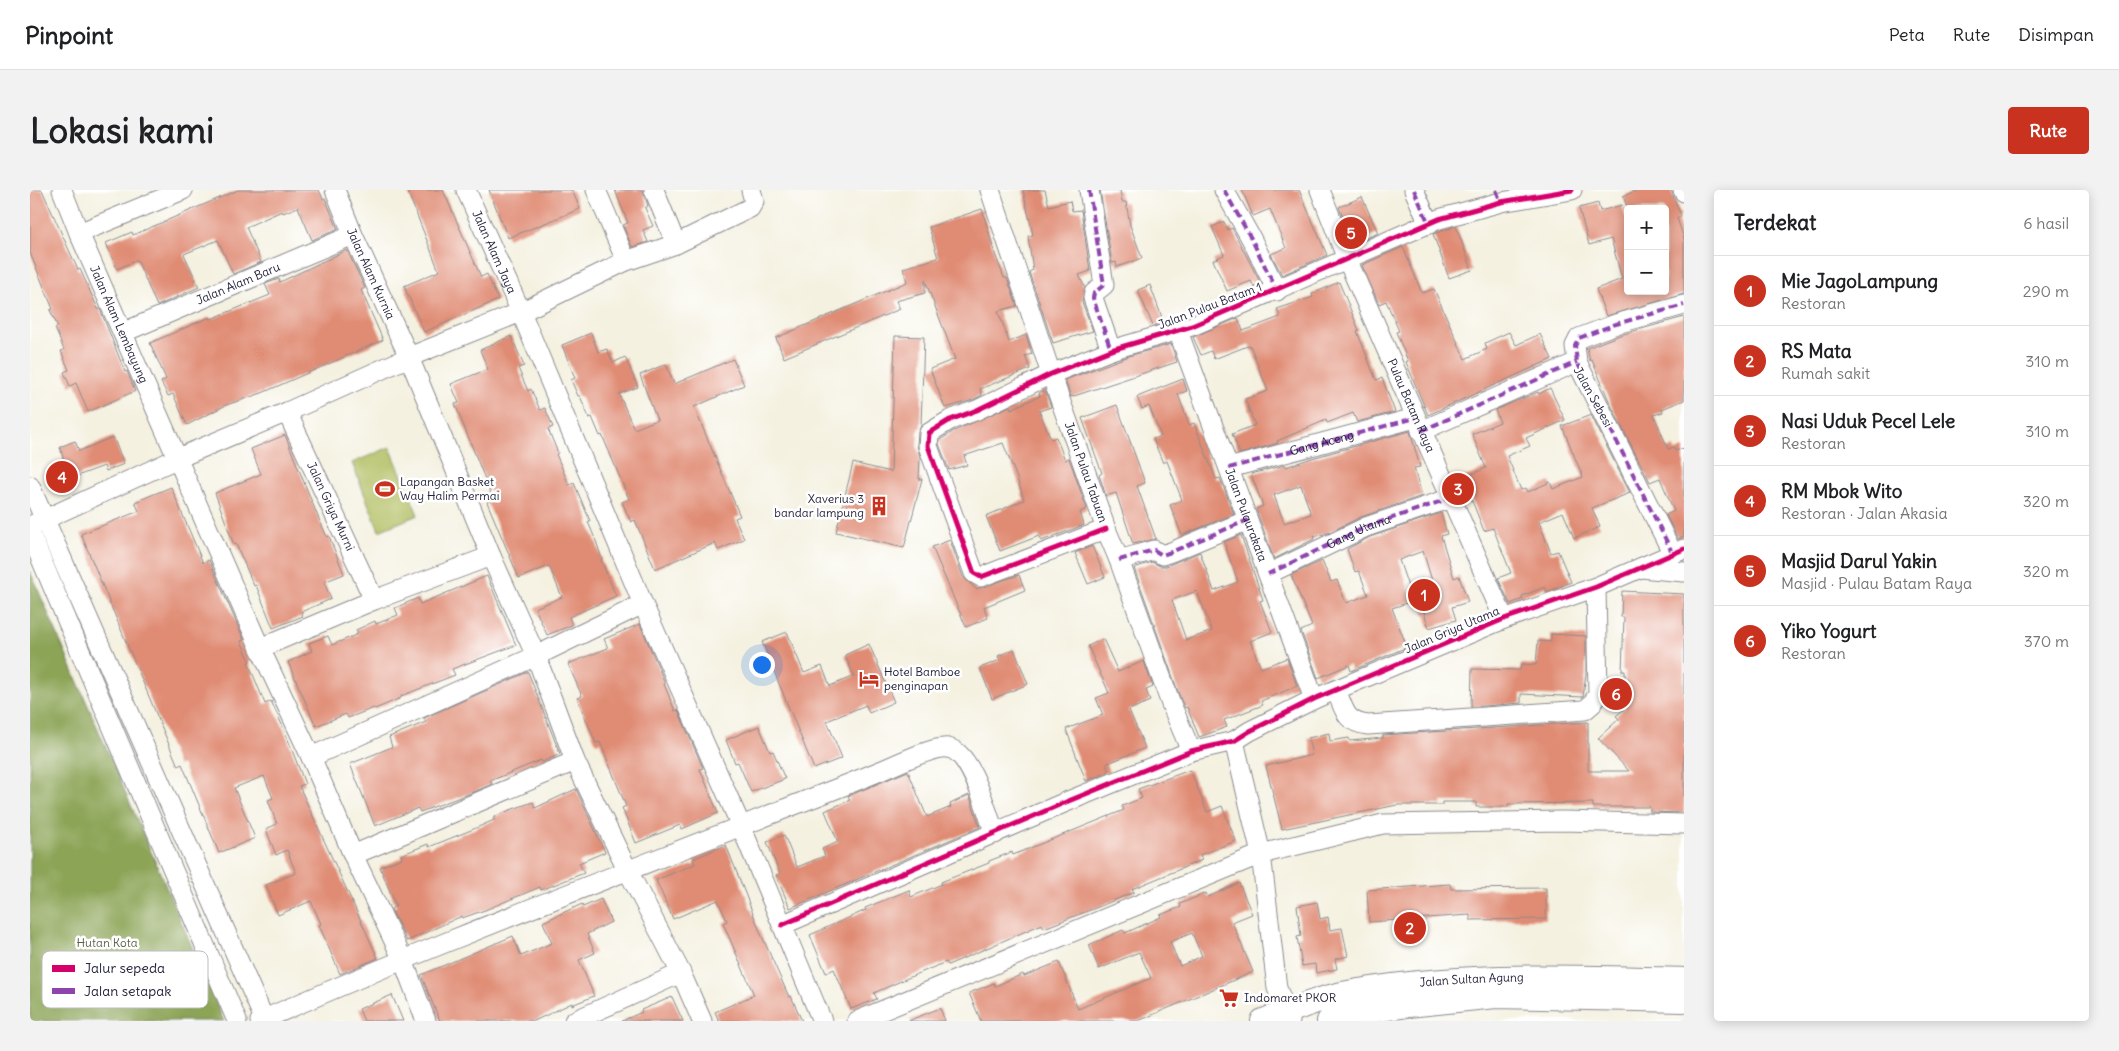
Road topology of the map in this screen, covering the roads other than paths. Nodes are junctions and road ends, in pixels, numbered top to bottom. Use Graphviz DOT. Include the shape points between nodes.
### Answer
graph roads {
  1 [pos="62,190"];
  2 [pos="183,190"];
  3 [pos="335,190"];
  4 [pos="466,190"];
  5 [pos="596,190"];
  6 [pos="654,190"];
  7 [pos="990,190"];
  8 [pos="1089,190"];
  9 [pos="1224,190"];
  10 [pos="1320,190"];
  11 [pos="1414,190"];
  12 [pos="1572,190"];
  13 [pos="1498,196"];
  14 [pos="751,199"];
  15 [pos="1429,224"];
  16 [pos="79,233"];
  17 [pos="353,235"];
  18 [pos="676,244"];
  19 [pos="1346,259"];
  20 [pos="626,261"];
  21 [pos="1277,290"];
  22 [pos="1684,304"];
  23 [pos="521,312"];
  24 [pos="1178,331"];
  25 [pos="124,332"];
  26 [pos="1111,350"];
  27 [pos="409,357"];
  28 [pos="1577,362"];
  29 [pos="1050,374"];
  30 [pos="287,412"];
  31 [pos="1418,425"];
  32 [pos="178,458"];
  33 [pos="1228,468"];
  34 [pos="31,488"];
  35 [pos="1451,498"];
  36 [pos="1248,520"];
  37 [pos="37,522"];
  38 [pos="1106,529"];
  39 [pos="30,533"];
  40 [pos="1679,552"];
  41 [pos="491,556"];
  42 [pos="1119,560"];
  43 [pos="1637,568"];
  44 [pos="1684,572"];
  45 [pos="1268,574"];
  46 [pos="1596,587"];
  47 [pos="374,600"];
  48 [pos="643,604"];
  49 [pos="1504,619"];
  50 [pos="260,648"];
  51 [pos="536,656"];
  52 [pos="1336,690"];
  53 [pos="1314,699"];
  54 [pos="1234,741"];
  55 [pos="1191,751"];
  56 [pos="311,757"];
  57 [pos="575,761"];
  58 [pos="1684,824"];
  59 [pos="741,826"];
  60 [pos="995,834"];
  61 [pos="1261,854"];
  62 [pos="353,856"];
  63 [pos="627,870"];
  64 [pos="782,925"];
  65 [pos="207,951"];
  66 [pos="208,953"];
  67 [pos="403,960"];
  68 [pos="682,973"];
  69 [pos="1684,980"];
  70 [pos="1684,1000"];
  71 [pos="1277,1019"];
  72 [pos="263,1020"];
  73 [pos="237,1021"];
  74 [pos="426,1021"];
  75 [pos="574,1021"];
  76 [pos="702,1021"];
  77 [pos="822,1021"];
  78 [pos="857,1021"];
  79 [pos="1329,1021"];
  1 -- 16 [label="street, Jalan Alam Lembayung"];
  2 -- 16 [label="street"];
  3 -- 17 [label="street, Jalan Alam Kurnia"];
  4 -- 23 [label="street, Jalan Alam Jaya"];
  5 -- 20 [label="street"];
  6 -- 18 [label="street"];
  7 -- 29 [label="street, Jalan Pulau Tabuan"];
  8 -- 26 [label="street" via="1104,285 1092,298"];
  9 -- 21 [label="street"];
  10 -- 19 [label="street, Pulau Batam Raya"];
  11 -- 15 [label="street"];
  12 -- 13 [label="street, Jalan Pulau Batam 1"];
  13 -- 15 [label="street, Jalan Pulau Batam 1"];
  14 -- 18 [label="street"];
  15 -- 19 [label="street, Jalan Pulau Batam 1"];
  16 -- 25 [label="street, Jalan Alam Lembayung"];
  17 -- 25 [label="street, Jalan Alam Baru"];
  17 -- 27 [label="street, Jalan Alam Kurnia"];
  18 -- 20 [label="street"];
  19 -- 21 [label="street, Jalan Pulau Batam 1"];
  19 -- 31 [label="street, Pulau Batam Raya"];
  20 -- 23 [label="street"];
  21 -- 24 [label="street, Jalan Pulau Batam 1"];
  22 -- 28 [label="street" via="1580,338 1575,346"];
  23 -- 27 [label="street"];
  23 -- 48 [label="street, Jalan Alam Jaya"];
  24 -- 26 [label="street, Jalan Pulau Batam 1"];
  24 -- 33 [label="street, Jalan Pulaurakata"];
  25 -- 32 [label="street, Jalan Alam Lembayung"];
  26 -- 29 [label="street, Jalan Pulau Batam 1"];
  27 -- 30 [label="street"];
  27 -- 41 [label="street, Jalan Alam Kurnia"];
  28 -- 31 [label="street, Jalan Sebesi"];
  28 -- 40 [label="street, Jalan Sebesi"];
  29 -- 38 [label="street, Jalan Pulau Tabuan"];
  29 -- 38 [label="street, Jalan Pulau Batam 1" via="950,420 929,433 928,446 974,573 981,577"];
  30 -- 32 [label="street"];
  30 -- 47 [label="street, Jalan Griya Murni"];
  31 -- 33 [label="street, Gang Aceng"];
  31 -- 35 [label="street, Pulau Batam Raya"];
  32 -- 37 [label="street"];
  32 -- 50 [label="street, Jalan Alam Lembayung"];
  33 -- 36 [label="street, Jalan Pulaurakata"];
  34 -- 37 [label="street"];
  35 -- 45 [label="street, Gang Utama" via="1366,528"];
  35 -- 49 [label="street, Pulau Batam Raya"];
  36 -- 42 [label="street" via="1162,555 1154,550"];
  36 -- 45 [label="street, Jalan Pulaurakata"];
  37 -- 72 [label="street"];
  38 -- 42 [label="street, Jalan Pulau Tabuan"];
  39 -- 65 [label="street"];
  40 -- 43 [label="street, Jalan Griya Utama"];
  41 -- 47 [label="street"];
  41 -- 51 [label="street, Jalan Alam Kurnia"];
  42 -- 55 [label="street, Jalan Pulau Tabuan"];
  43 -- 44 [label="street"];
  43 -- 46 [label="street, Jalan Griya Utama"];
  45 -- 53 [label="street, Jalan Pulaurakata"];
  46 -- 49 [label="street, Jalan Griya Utama"];
  46 -- 52 [label="street" via="1598,694 1584,710 1368,725 1351,720"];
  47 -- 50 [label="street"];
  48 -- 51 [label="street"];
  48 -- 59 [label="street, Jalan Alam Jaya"];
  49 -- 52 [label="street, Jalan Griya Utama"];
  50 -- 56 [label="street, Jalan Alam Lembayung"];
  51 -- 56 [label="street"];
  51 -- 57 [label="street, Jalan Alam Kurnia"];
  52 -- 53 [label="street, Jalan Griya Utama"];
  53 -- 54 [label="street, Jalan Griya Utama"];
  54 -- 55 [label="street, Jalan Griya Utama"];
  54 -- 61 [label="street"];
  55 -- 60 [label="street, Jalan Griya Utama"];
  56 -- 62 [label="street, Jalan Alam Lembayung"];
  57 -- 62 [label="street"];
  57 -- 63 [label="street, Jalan Alam Kurnia"];
  58 -- 61 [label="street" via="1562,821 1383,824"];
  59 -- 60 [label="street" via="918,755 948,748 962,754 972,772"];
  59 -- 63 [label="street"];
  59 -- 64 [label="street, Jalan Alam Jaya"];
  60 -- 64 [label="street, Jalan Griya Utama"];
  61 -- 71 [label="street" via="1277,988"];
  61 -- 78 [label="street"];
  62 -- 67 [label="street, Jalan Alam Lembayung"];
  63 -- 67 [label="street"];
  63 -- 68 [label="street, Jalan Alam Kurnia"];
  64 -- 77 [label="street, Jalan Alam Jaya"];
  66 -- 73 [label="street"];
  67 -- 72 [label="street"];
  67 -- 74 [label="street, Jalan Alam Lembayung"];
  68 -- 75 [label="street"];
  68 -- 76 [label="street, Jalan Alam Kurnia"];
  69 -- 71 [label="main road, Jalan Sultan Agung" via="1537,976 1383,987 1340,994"];
  70 -- 79 [label="main road, Jalan Sultan Agung" via="1496,996 1408,1005"];
}
